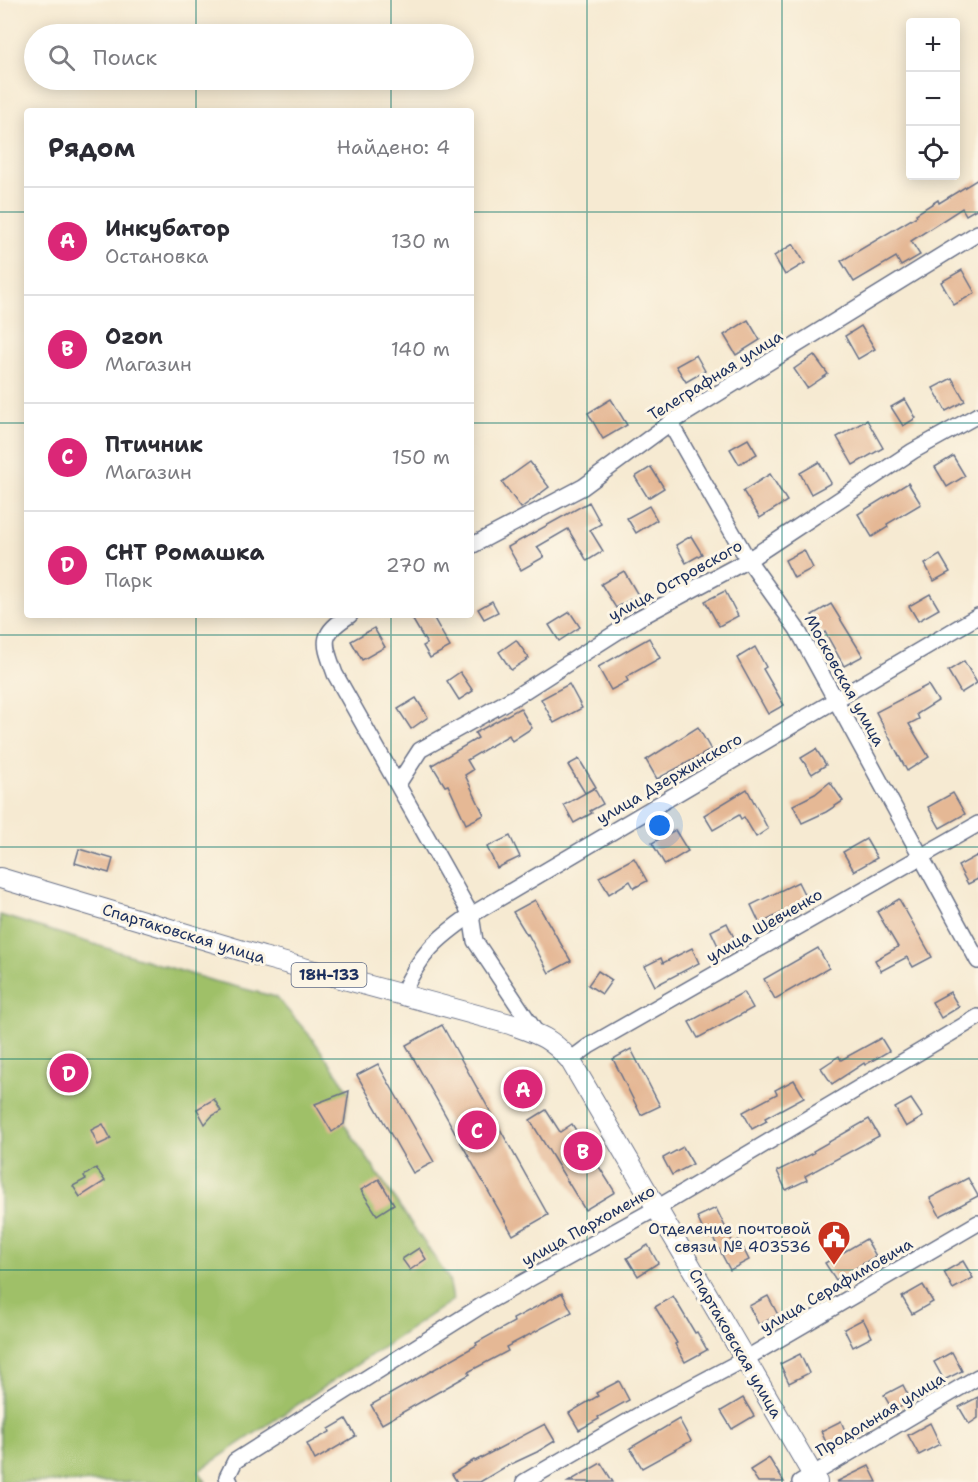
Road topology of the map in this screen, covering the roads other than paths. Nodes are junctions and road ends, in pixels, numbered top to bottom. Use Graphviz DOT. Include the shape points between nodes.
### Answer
graph roads {
  1 [pos="978,232"];
  2 [pos="978,414"];
  3 [pos="670,423"];
  4 [pos="474,544"];
  5 [pos="748,560"];
  6 [pos="978,616"];
  7 [pos="346,618"];
  8 [pos="837,700"];
  9 [pos="399,784"];
  10 [pos="978,824"];
  11 [pos="921,857"];
  12 [pos="0,878"];
  13 [pos="471,915"];
  14 [pos="978,961"];
  15 [pos="402,994"];
  16 [pos="978,1017"];
  17 [pos="537,1034"];
  18 [pos="570,1060"];
  19 [pos="657,1208"];
  20 [pos="978,1223"];
  21 [pos="745,1359"];
  22 [pos="978,1377"];
  23 [pos="228,1479"];
  24 [pos="810,1480"];
  25 [pos="524,1482"];
  1 -- 3 [label="street, Телеграфная улица"];
  2 -- 5 [label="street, улица Островского" via="913,451"];
  3 -- 4 [label="street, Телеграфная улица" via="583,487"];
  3 -- 5 [label="street, Московская улица"];
  5 -- 8 [label="street, Московская улица" via="797,628"];
  5 -- 9 [label="street, улица Островского" via="639,618 515,697 420,750"];
  6 -- 8 [label="street, улица Дзержинского"];
  7 -- 9 [label="street" via="327,634 325,644 335,674"];
  8 -- 11 [label="street, Московская улица"];
  8 -- 13 [label="street, улица Дзержинского"];
  9 -- 13 [label="street"];
  10 -- 11 [label="street, улица Шевченко"];
  11 -- 14 [label="street, Московская улица"];
  11 -- 18 [label="street, улица Шевченко"];
  12 -- 15 [label="main road, Спартаковская улица / 18Н-133"];
  13 -- 15 [label="street, улица Дзержинского" via="443,934 422,956"];
  13 -- 17 [label="street" via="475,941"];
  15 -- 17 [label="main road, Спартаковская улица / 18Н-133"];
  16 -- 19 [label="street, улица Пархоменко"];
  17 -- 18 [label="main road, Спартаковская улица / 18Н-133" via="555,1043"];
  18 -- 19 [label="main road, Спартаковская улица / 18Н-133"];
  19 -- 21 [label="main road, Спартаковская улица / 18Н-133"];
  19 -- 23 [label="street, улица Пархоменко" via="474,1310 235,1461"];
  20 -- 21 [label="street, улица Серафимовича"];
  21 -- 24 [label="main road, Спартаковская улица / 18Н-133"];
  21 -- 25 [label="street, улица Серафимовича"];
  22 -- 24 [label="street, Продольная улица"];
}
